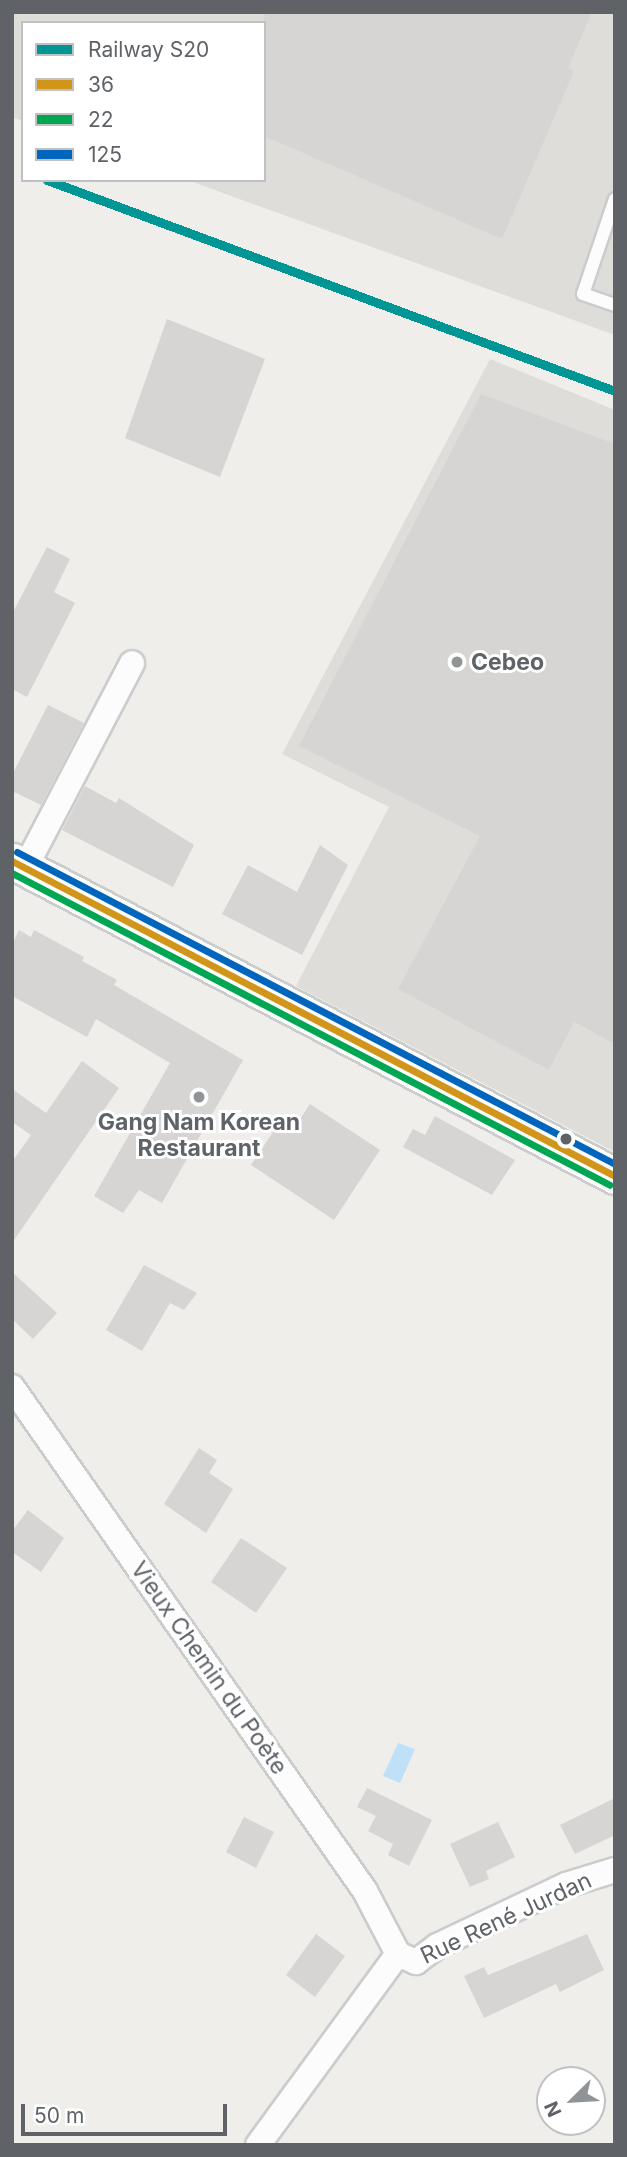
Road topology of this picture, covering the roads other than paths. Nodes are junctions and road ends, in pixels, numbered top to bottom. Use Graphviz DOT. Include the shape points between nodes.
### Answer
graph roads {
  1 [pos="615,199"];
  2 [pos="615,305"];
  3 [pos="132,663"];
  4 [pos="19,864"];
  5 [pos="615,1176"];
  6 [pos="12,1387"];
  7 [pos="615,1870"];
  8 [pos="398,1954"];
  9 [pos="258,2145"];
  1 -- 2 [label="lane" via="583,294"];
  3 -- 4 [label="street"];
  4 -- 5 [label="main road"];
  6 -- 8 [label="street, Vieux Chemin du Poète" via="365,1891"];
  7 -- 8 [label="street, Rue René Jurdan" via="566,1885 437,1946 416,1962"];
  8 -- 9 [label="street"];
}
